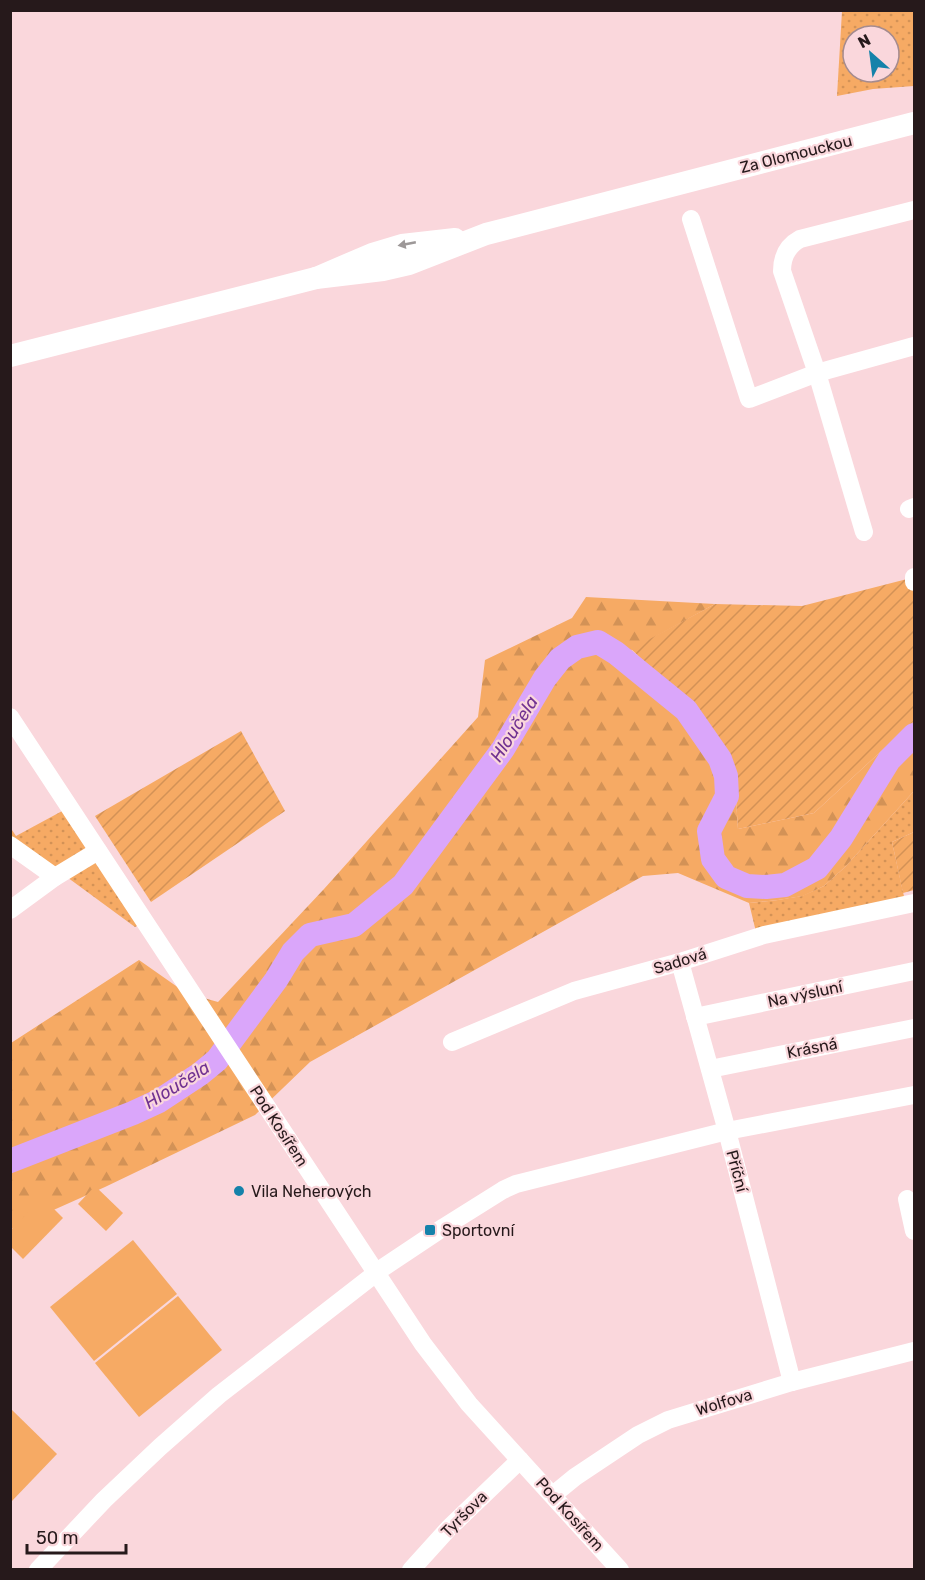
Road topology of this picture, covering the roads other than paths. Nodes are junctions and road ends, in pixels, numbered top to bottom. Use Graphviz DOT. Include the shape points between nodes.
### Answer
graph roads {
  1 [pos="915,123"];
  2 [pos="915,210"];
  3 [pos="691,219"];
  4 [pos="915,346"];
  5 [pos="10,356"];
  6 [pos="817,373"];
  7 [pos="864,532"];
  8 [pos="10,717"];
  9 [pos="10,845"];
  10 [pos="98,851"];
  11 [pos="55,877"];
  12 [pos="915,903"];
  13 [pos="10,910"];
  14 [pos="680,962"];
  15 [pos="915,971"];
  16 [pos="696,1017"];
  17 [pos="915,1028"];
  18 [pos="452,1042"];
  19 [pos="710,1069"];
  20 [pos="915,1095"];
  21 [pos="727,1131"];
  22 [pos="907,1199"];
  23 [pos="915,1231"];
  24 [pos="375,1273"];
  25 [pos="915,1351"];
  26 [pos="792,1382"];
  27 [pos="520,1460"];
  28 [pos="553,1495"];
  29 [pos="38,1569"];
  30 [pos="411,1569"];
  31 [pos="620,1569"];
  1 -- 5 [label="main road, Za Olomouckou" via="486,234 403,266 315,278"];
  2 -- 6 [label="street" via="806,237 786,251 782,271"];
  3 -- 6 [label="street" via="749,399"];
  4 -- 6 [label="street"];
  6 -- 7 [label="street"];
  8 -- 10 [label="street, Pod Kosířem"];
  9 -- 11 [label="street"];
  10 -- 11 [label="street"];
  10 -- 24 [label="street, Pod Kosířem"];
  11 -- 13 [label="street"];
  12 -- 14 [label="street, Sadová" via="764,935"];
  14 -- 16 [label="street, Příční"];
  14 -- 18 [label="street, Sadová" via="574,991"];
  15 -- 16 [label="street, Na výsluní"];
  16 -- 19 [label="street, Příční"];
  17 -- 19 [label="street, Krásná"];
  19 -- 21 [label="street, Příční"];
  20 -- 21 [label="street"];
  21 -- 24 [label="street" via="503,1190"];
  21 -- 26 [label="street, Příční"];
  22 -- 23 [label="street"];
  24 -- 27 [label="street, Pod Kosířem" via="442,1370"];
  24 -- 29 [label="street" via="197,1413 104,1500"];
  25 -- 26 [label="street, Wolfova"];
  26 -- 28 [label="street, Wolfova" via="653,1426"];
  27 -- 28 [label="street, Pod Kosířem"];
  27 -- 30 [label="street, Tyršova"];
  28 -- 31 [label="street, Pod Kosířem"];
}
